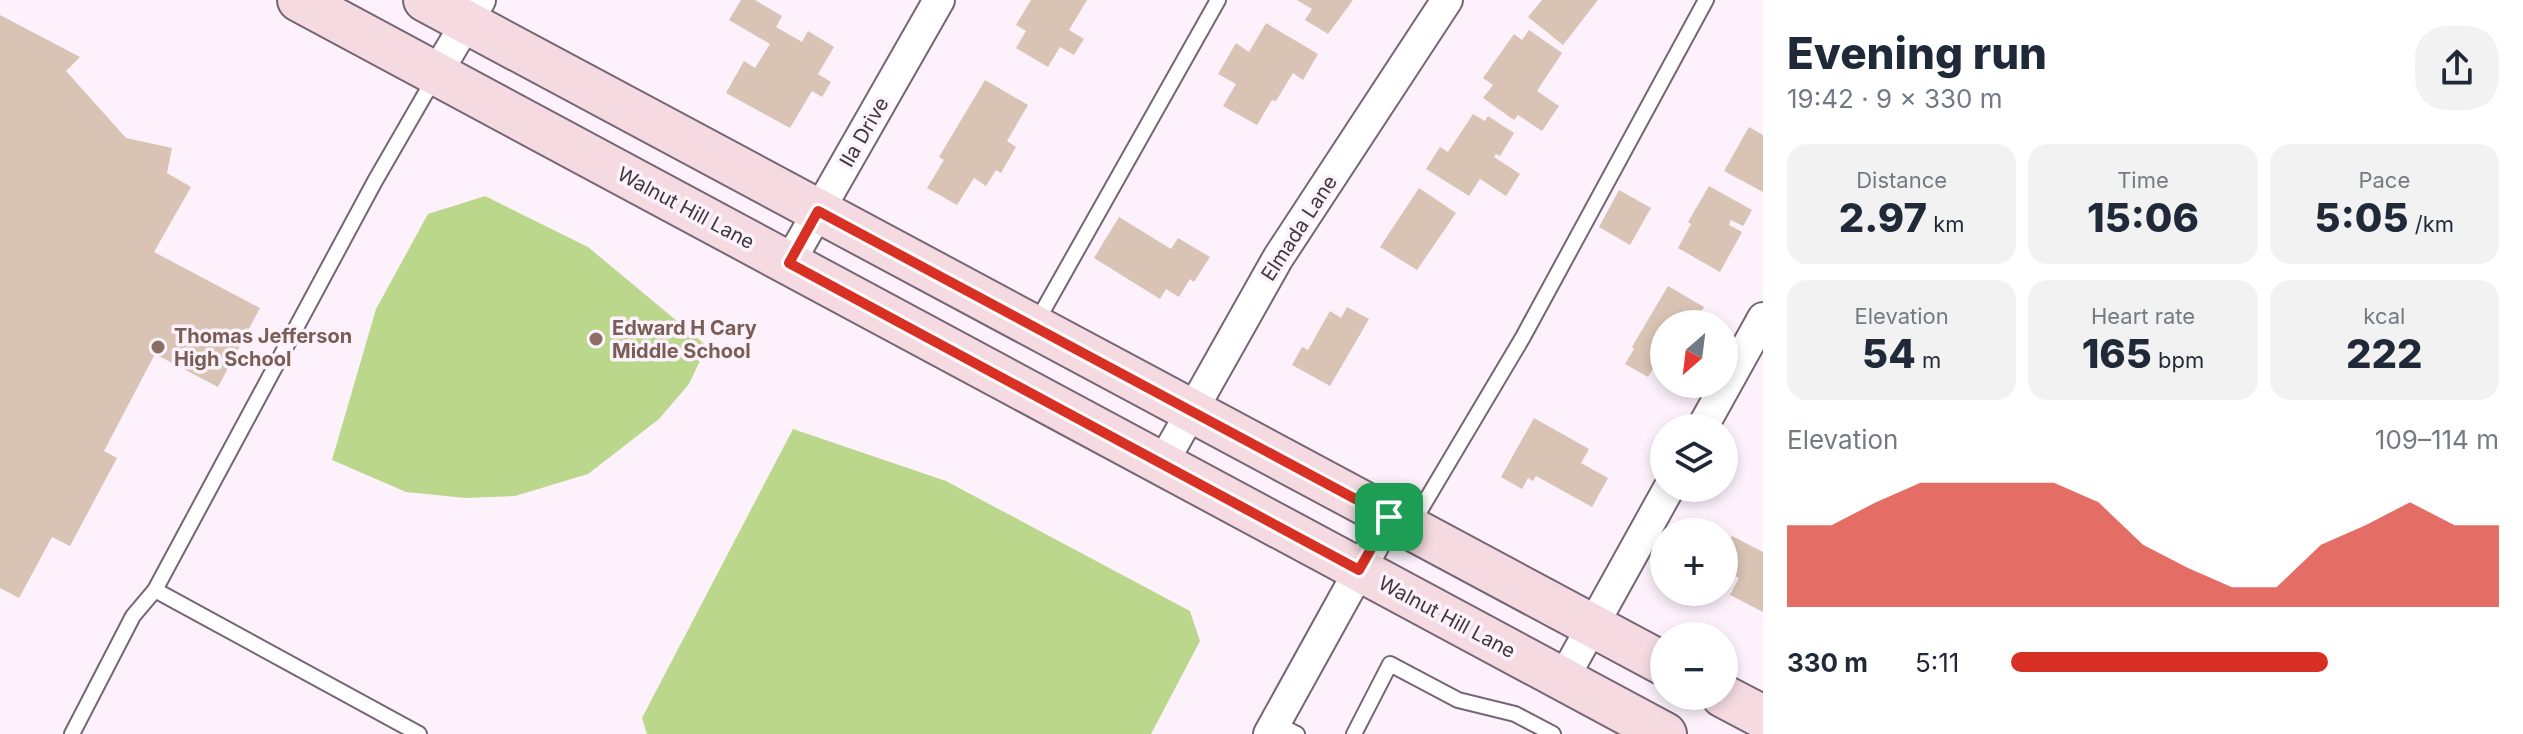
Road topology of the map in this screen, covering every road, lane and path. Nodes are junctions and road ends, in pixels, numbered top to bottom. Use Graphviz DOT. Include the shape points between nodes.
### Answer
graph roads {
  1 [pos="299,0"];
  2 [pos="425,0"];
  3 [pos="939,0"];
  4 [pos="1218,0"];
  5 [pos="1447,0"];
  6 [pos="1706,0"];
  7 [pos="474,12"];
  8 [pos="436,74"];
  9 [pos="818,211"];
  10 [pos="789,263"];
  11 [pos="1763,318"];
  12 [pos="1034,327"];
  13 [pos="1191,411"];
  14 [pos="1710,414"];
  15 [pos="1162,464"];
  16 [pos="1661,502"];
  17 [pos="1399,522"];
  18 [pos="1359,570"];
  19 [pos="155,590"];
  20 [pos="1593,626"];
  21 [pos="1650,657"];
  22 [pos="1563,679"];
  23 [pos="1738,704"];
  24 [pos="1763,717"];
  25 [pos="1280,730"];
  26 [pos="72,734"];
  27 [pos="419,734"];
  28 [pos="1354,734"];
  29 [pos="1553,734"];
  30 [pos="1665,734"];
  1 -- 8 [label="main road, Walnut Hill Lane"];
  2 -- 7 [label="main road"];
  3 -- 9 [label="street, Ila Drive"];
  4 -- 12 [label="lane"];
  5 -- 13 [label="street, Elmada Lane" via="1278,258"];
  6 -- 17 [label="lane" via="1523,337"];
  7 -- 8 [label="street"];
  7 -- 9 [label="main road"];
  8 -- 10 [label="main road, Walnut Hill Lane"];
  8 -- 19 [label="lane"];
  9 -- 10 [label="street, Ila Drive"];
  9 -- 12 [label="main road"];
  10 -- 15 [label="main road, Walnut Hill Lane"];
  11 -- 14 [label="street"];
  12 -- 13 [label="main road"];
  13 -- 15 [label="street, Elmada Lane"];
  13 -- 17 [label="main road"];
  15 -- 18 [label="main road, Walnut Hill Lane"];
  16 -- 20 [label="street"];
  17 -- 18 [label="street"];
  17 -- 20 [label="main road"];
  18 -- 22 [label="main road, Walnut Hill Lane"];
  18 -- 25 [label="street"];
  19 -- 26 [label="lane" via="133,616"];
  19 -- 27 [label="lane"];
  20 -- 21 [label="main road"];
  20 -- 22 [label="street"];
  22 -- 30 [label="main road, Walnut Hill Lane"];
  23 -- 24 [label="main road"];
  28 -- 29 [label="lane" via="1390,664 1458,700 1515,714"];
}
